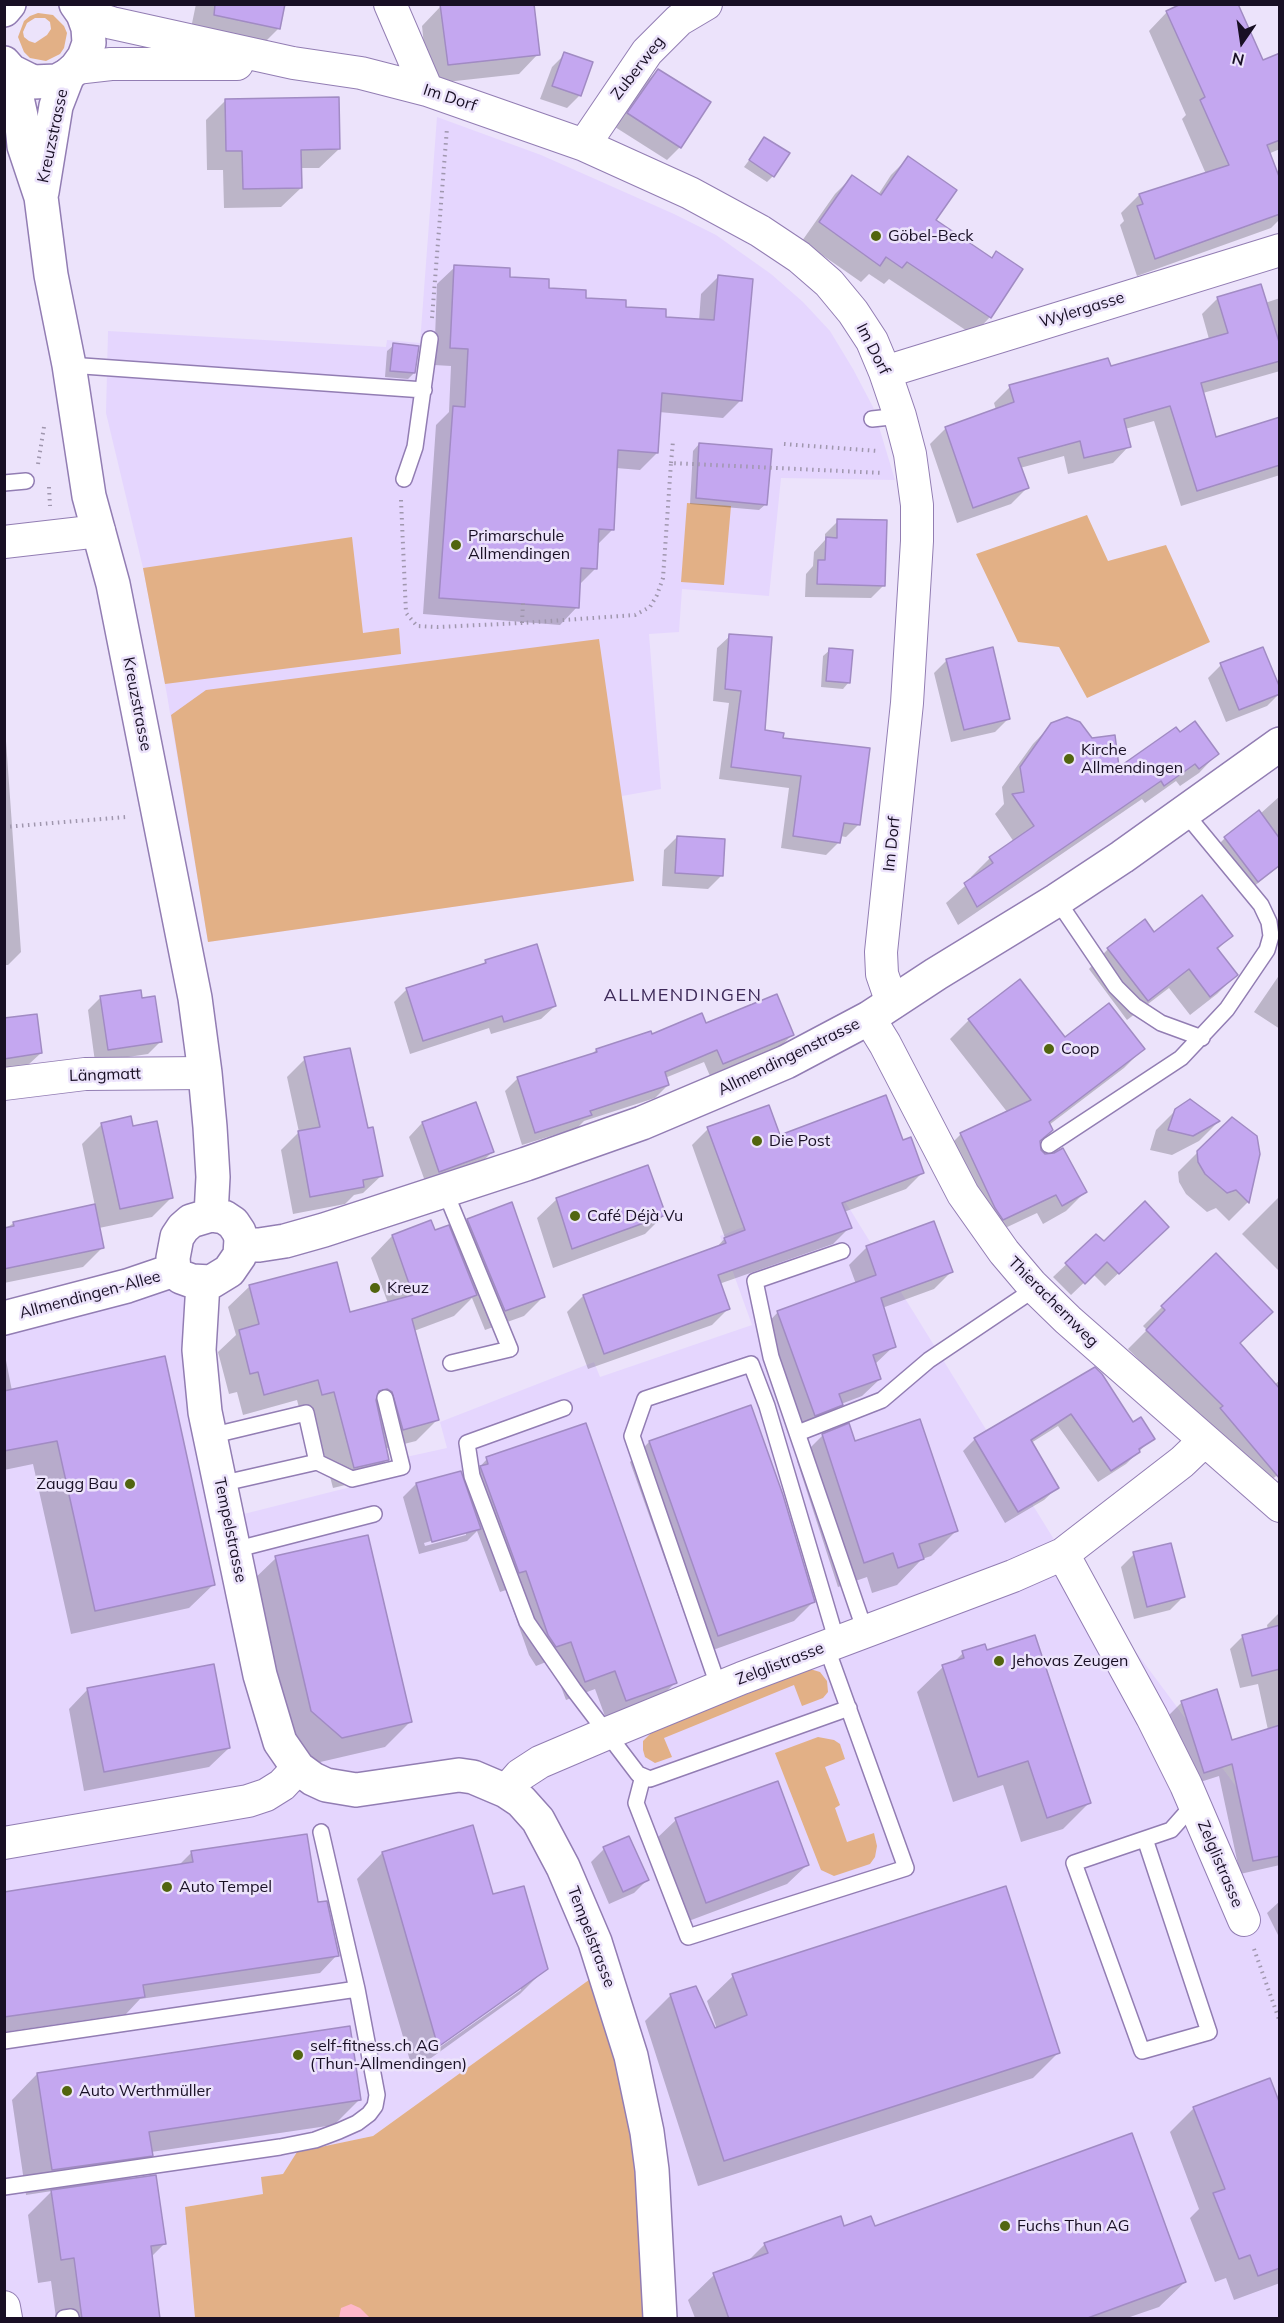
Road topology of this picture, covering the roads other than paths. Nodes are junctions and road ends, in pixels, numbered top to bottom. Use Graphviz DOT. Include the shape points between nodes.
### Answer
graph roads {
  1 [pos="390,4"];
  2 [pos="706,4"];
  3 [pos="80,10"];
  4 [pos="293,63"];
  5 [pos="8,67"];
  6 [pos="72,72"];
  7 [pos="427,90"];
  8 [pos="584,145"];
  9 [pos="41,197"];
  10 [pos="1280,250"];
  11 [pos="430,339"];
  12 [pos="69,365"];
  13 [pos="885,372"];
  14 [pos="424,390"];
  15 [pos="404,479"];
  16 [pos="26,481"];
  17 [pos="4,483"];
  18 [pos="99,531"];
  19 [pos="4,542"];
  20 [pos="1280,744"];
  21 [pos="1185,813"];
  22 [pos="1057,900"];
  23 [pos="880,1011"];
  24 [pos="1202,1038"];
  25 [pos="205,1073"];
  26 [pos="4,1084"];
  27 [pos="1049,1145"];
  28 [pos="445,1191"];
  29 [pos="211,1215"];
  30 [pos="241,1245"];
  31 [pos="842,1251"];
  32 [pos="189,1276"];
  33 [pos="1036,1288"];
  34 [pos="4,1318"];
  35 [pos="452,1363"];
  36 [pos="384,1398"];
  37 [pos="564,1408"];
  38 [pos="798,1433"];
  39 [pos="210,1436"];
  40 [pos="1204,1441"];
  41 [pos="317,1462"];
  42 [pos="220,1484"];
  43 [pos="1280,1506"];
  44 [pos="374,1514"];
  45 [pos="234,1550"];
  46 [pos="1063,1554"];
  47 [pos="843,1640"];
  48 [pos="719,1688"];
  49 [pos="849,1708"];
  50 [pos="608,1733"];
  51 [pos="298,1768"];
  52 [pos="643,1776"];
  53 [pos="506,1791"];
  54 [pos="1194,1804"];
  55 [pos="321,1832"];
  56 [pos="1145,1839"];
  57 [pos="4,1844"];
  58 [pos="1244,1920"];
  59 [pos="357,1989"];
  60 [pos="4,2041"];
  61 [pos="4,2187"];
  62 [pos="4,2307"];
  63 [pos="6,2319"];
  64 [pos="660,2319"];
  1 -- 7 [label="street"];
  2 -- 8 [label="street, Zuberweg" via="679,20 647,52"];
  3 -- 4 [label="street, Im Dorf" via="119,25"];
  3 -- 6 [label="street, Kreuzstrasse" via="89,43"];
  4 -- 6 [label="street, Im Dorf" via="111,64"];
  4 -- 7 [label="street, Im Dorf" via="361,73"];
  5 -- 6 [label="street" via="33,82 57,81"];
  5 -- 9 [label="street, Kreuzstrasse" via="21,116 24,146"];
  6 -- 9 [label="street, Kreuzstrasse" via="56,106"];
  7 -- 8 [label="street, Im Dorf"];
  8 -- 13 [label="street, Im Dorf" via="690,193 800,257 853,312 872,341"];
  9 -- 12 [label="street, Kreuzstrasse"];
  10 -- 13 [label="street, Wylergasse"];
  11 -- 14 [label="lane"];
  12 -- 14 [label="lane"];
  12 -- 18 [label="street, Kreuzstrasse" via="89,496"];
  13 -- 23 [label="street, Im Dorf" via="886,418 910,454 917,541 907,704 881,952"];
  14 -- 15 [label="lane" via="415,447"];
  16 -- 17 [label="lane"];
  18 -- 19 [label="street"];
  18 -- 25 [label="street, Kreuzstrasse" via="175,894"];
  20 -- 21 [label="street, Allmendingenstrasse"];
  21 -- 22 [label="street, Allmendingenstrasse"];
  21 -- 24 [label="lane" via="1261,905 1271,936 1267,950"];
  22 -- 23 [label="street, Allmendingenstrasse"];
  22 -- 24 [label="lane" via="1116,987 1135,1006 1161,1023"];
  23 -- 28 [label="street, Allmendingenstrasse" via="786,1062 680,1108"];
  23 -- 33 [label="street, Thierachernweg" via="885,1044 963,1194 1004,1252"];
  24 -- 27 [label="lane" via="1181,1058"];
  25 -- 26 [label="street, Längmatt" via="85,1074"];
  25 -- 29 [label="street, Kreuzstrasse" via="213,1177"];
  28 -- 30 [label="street, Allmendingenstrasse" via="285,1241"];
  28 -- 35 [label="lane" via="510,1349"];
  29 -- 30 [label="street" via="233,1223"];
  29 -- 32 [label="street, Tempelstrasse" via="191,1221 174,1247"];
  30 -- 32 [label="street" via="240,1255 221,1277"];
  31 -- 38 [label="lane" via="755,1281 771,1357"];
  32 -- 34 [label="street, Allmendingen-Allee" via="127,1286"];
  32 -- 39 [label="street, Tempelstrasse"];
  33 -- 38 [label="lane" via="929,1360 882,1400"];
  33 -- 40 [label="street, Thierachernweg"];
  36 -- 41 [label="lane" via="402,1467 352,1479"];
  37 -- 50 [label="lane" via="467,1443 472,1476 527,1622"];
  38 -- 47 [label="lane"];
  39 -- 41 [label="lane" via="306,1413"];
  39 -- 42 [label="street, Tempelstrasse"];
  40 -- 43 [label="street, Thierachernweg"];
  40 -- 46 [label="street, Zelglistrasse"];
  41 -- 42 [label="lane"];
  42 -- 45 [label="street, Tempelstrasse"];
  44 -- 45 [label="lane"];
  45 -- 51 [label="street, Tempelstrasse" via="268,1704 280,1742"];
  46 -- 47 [label="street, Zelglistrasse"];
  46 -- 54 [label="street, Zelglistrasse" via="1152,1717"];
  47 -- 48 [label="street, Zelglistrasse"];
  47 -- 48 [label="lane" via="752,1364 645,1399 632,1436"];
  47 -- 49 [label="lane"];
  48 -- 50 [label="street, Zelglistrasse"];
  49 -- 52 [label="lane" via="650,1779"];
  49 -- 52 [label="lane" via="906,1868 688,1937 636,1803"];
  50 -- 52 [label="lane"];
  50 -- 53 [label="street, Zelglistrasse" via="540,1762 520,1775"];
  51 -- 53 [label="street, Tempelstrasse" via="313,1779 342,1789 370,1789 459,1775"];
  51 -- 57 [label="street" via="282,1785 248,1801"];
  53 -- 64 [label="street, Tempelstrasse" via="531,1810 551,1841 596,1942 621,2019 647,2132"];
  54 -- 56 [label="lane" via="1171,1830"];
  54 -- 58 [label="street, Zelglistrasse"];
  55 -- 59 [label="lane"];
  56 -- 56 [label="lane" via="1074,1863 1142,2051 1209,2032"];
  59 -- 60 [label="lane"];
  59 -- 61 [label="lane" via="377,2095 375,2106 357,2123 315,2140 247,2153"];
  62 -- 63 [label="street"];
}
